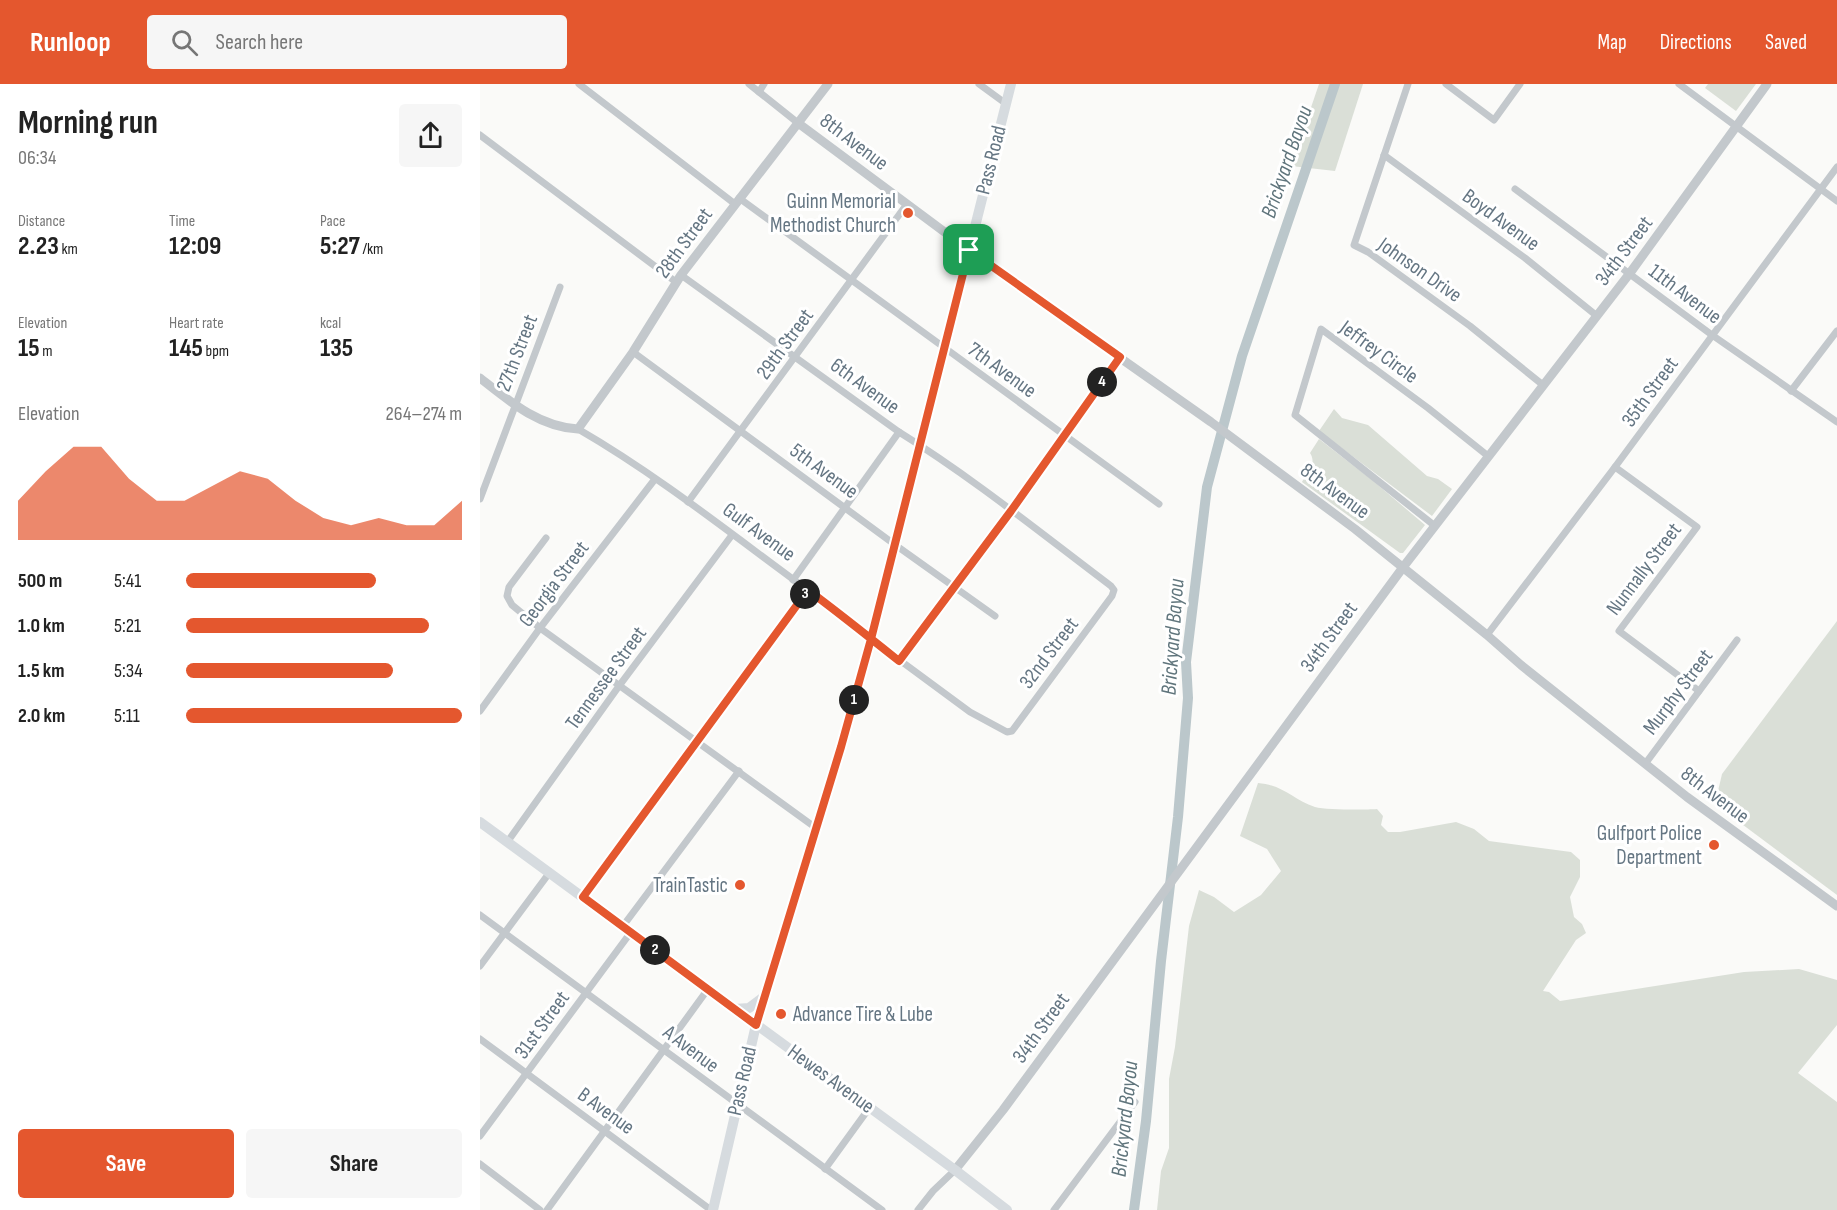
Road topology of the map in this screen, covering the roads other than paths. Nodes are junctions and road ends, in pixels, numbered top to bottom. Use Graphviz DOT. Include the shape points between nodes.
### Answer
graph roads {
  1 [pos="579,84"];
  2 [pos="749,84"];
  3 [pos="764,84"];
  4 [pos="828,84"];
  5 [pos="979,84"];
  6 [pos="1011,84"];
  7 [pos="1408,84"];
  8 [pos="1446,84"];
  9 [pos="1520,84"];
  10 [pos="1679,84"];
  11 [pos="1767,84"];
  12 [pos="759,92"];
  13 [pos="1005,103"];
  14 [pos="798,123"];
  15 [pos="1737,127"];
  16 [pos="480,135"];
  17 [pos="1384,154"];
  18 [pos="1837,167"];
  19 [pos="1515,189"];
  20 [pos="1820,189"];
  21 [pos="737,201"];
  22 [pos="1837,201"];
  23 [pos="907,204"];
  24 [pos="969,250"];
  25 [pos="1630,273"];
  26 [pos="679,278"];
  27 [pos="852,280"];
  28 [pos="560,287"];
  29 [pos="1597,316"];
  30 [pos="1837,331"];
  31 [pos="1712,335"];
  32 [pos="944,348"];
  33 [pos="633,352"];
  34 [pos="796,357"];
  35 [pos="1120,357"];
  36 [pos="480,378"];
  37 [pos="1543,385"];
  38 [pos="1791,391"];
  39 [pos="514,405"];
  40 [pos="1837,422"];
  41 [pos="578,429"];
  42 [pos="741,431"];
  43 [pos="899,432"];
  44 [pos="1064,435"];
  45 [pos="920,445"];
  46 [pos="1488,456"];
  47 [pos="1615,467"];
  48 [pos="655,479"];
  49 [pos="480,499"];
  50 [pos="688,502"];
  51 [pos="1159,504"];
  52 [pos="846,508"];
  53 [pos="1011,511"];
  54 [pos="1435,525"];
  55 [pos="732,535"];
  56 [pos="546,538"];
  57 [pos="894,544"];
  58 [pos="1404,566"];
  59 [pos="794,580"];
  60 [pos="954,586"];
  61 [pos="808,590"];
  62 [pos="1114,590"];
  63 [pos="995,616"];
  64 [pos="540,628"];
  65 [pos="1488,635"];
  66 [pos="871,639"];
  67 [pos="1737,640"];
  68 [pos="899,661"];
  69 [pos="619,686"];
  70 [pos="1700,691"];
  71 [pos="480,711"];
  72 [pos="1007,732"];
  73 [pos="697,740"];
  74 [pos="1645,764"];
  75 [pos="739,771"];
  76 [pos="480,822"];
  77 [pos="816,828"];
  78 [pos="508,841"];
  79 [pos="550,872"];
  80 [pos="583,897"];
  81 [pos="1837,906"];
  82 [pos="480,915"];
  83 [pos="627,929"];
  84 [pos="504,933"];
  85 [pos="480,966"];
  86 [pos="708,989"];
  87 [pos="587,992"];
  88 [pos="765,995"];
  89 [pos="735,1009"];
  90 [pos="756,1025"];
  91 [pos="480,1039"];
  92 [pos="665,1050"];
  93 [pos="527,1074"];
  94 [pos="1135,1102"];
  95 [pos="737,1103"];
  96 [pos="870,1107"];
  97 [pos="606,1131"];
  98 [pos="480,1136"];
  99 [pos="480,1164"];
  100 [pos="825,1169"];
  101 [pos="955,1170"];
  102 [pos="540,1210"];
  103 [pos="547,1210"];
  104 [pos="712,1210"];
  105 [pos="882,1210"];
  106 [pos="918,1210"];
  107 [pos="1007,1210"];
  108 [pos="1054,1210"];
  1 -- 21 [label="street"];
  2 -- 12 [label="street"];
  3 -- 12 [label="street"];
  4 -- 14 [label="street, 28th Street"];
  5 -- 13 [label="street"];
  6 -- 13 [label="main road, Pass Road"];
  7 -- 17 [label="street, Johnson Drive"];
  8 -- 9 [label="street" via="1494,120"];
  10 -- 15 [label="street"];
  11 -- 15 [label="street, 34th Street"];
  12 -- 14 [label="street"];
  13 -- 24 [label="main road, Pass Road"];
  14 -- 21 [label="street, 28th Street"];
  14 -- 23 [label="street, 8th Avenue"];
  15 -- 20 [label="street"];
  15 -- 25 [label="street, 34th Street"];
  16 -- 26 [label="street"];
  17 -- 29 [label="street, Boyd Avenue"];
  17 -- 37 [label="street, Johnson Drive" via="1354,245 1470,326"];
  18 -- 20 [label="street, 35th Street"];
  19 -- 25 [label="street, 11th Avenue"];
  20 -- 22 [label="street"];
  20 -- 31 [label="street, 35th Street"];
  21 -- 26 [label="street, 28th Street"];
  21 -- 27 [label="street, 7th Avenue"];
  23 -- 24 [label="street, 8th Avenue"];
  23 -- 27 [label="street, 29th Street"];
  24 -- 32 [label="main road, Pass Road"];
  24 -- 35 [label="street, 8th Avenue"];
  25 -- 29 [label="street, 34th Street"];
  25 -- 31 [label="street, 11th Avenue"];
  26 -- 33 [label="street, 28th Street"];
  26 -- 34 [label="street, 6th Avenue"];
  27 -- 32 [label="street, 7th Avenue"];
  27 -- 34 [label="street, 29th Street"];
  28 -- 39 [label="street, 27th Street"];
  29 -- 37 [label="street, 34th Street"];
  30 -- 38 [label="street"];
  31 -- 38 [label="street, 11th Avenue"];
  31 -- 47 [label="street, 35th Street"];
  32 -- 44 [label="street, 7th Avenue"];
  32 -- 45 [label="main road, Pass Road"];
  33 -- 41 [label="street, 28th Street"];
  33 -- 42 [label="street, 5th Avenue"];
  34 -- 42 [label="street, 29th Street"];
  34 -- 43 [label="street, 6th Avenue"];
  35 -- 44 [label="street"];
  35 -- 58 [label="street, 8th Avenue"];
  36 -- 39 [label="street, Gulf Avenue"];
  37 -- 46 [label="street, 34th Street"];
  38 -- 40 [label="street, 11th Avenue"];
  39 -- 41 [label="street, Gulf Avenue" via="551,424"];
  39 -- 49 [label="street, 27th Street"];
  41 -- 48 [label="street, Gulf Avenue"];
  42 -- 50 [label="street, 29th Street"];
  42 -- 52 [label="street, 5th Avenue"];
  43 -- 45 [label="street, 6th Avenue"];
  43 -- 52 [label="street"];
  44 -- 51 [label="street, 7th Avenue"];
  44 -- 53 [label="street"];
  45 -- 53 [label="street, 6th Avenue"];
  45 -- 57 [label="main road, Pass Road"];
  46 -- 54 [label="street, 34th Street"];
  46 -- 54 [label="street, Jeffrey Circle" via="1321,329 1296,417"];
  47 -- 65 [label="street, 35th Street"];
  47 -- 70 [label="street, Nunnally Street" via="1697,527 1619,631"];
  48 -- 50 [label="street, Gulf Avenue"];
  48 -- 64 [label="street, Georgia Street"];
  50 -- 55 [label="street, Gulf Avenue"];
  52 -- 57 [label="street, 5th Avenue"];
  52 -- 59 [label="street"];
  53 -- 60 [label="street"];
  53 -- 62 [label="street, 6th Avenue"];
  54 -- 58 [label="street, 34th Street"];
  55 -- 59 [label="street, Gulf Avenue"];
  55 -- 69 [label="street, Tennessee Street"];
  56 -- 64 [label="street" via="509,587 507,596"];
  57 -- 60 [label="street, 5th Avenue"];
  57 -- 66 [label="main road, Pass Road"];
  58 -- 65 [label="street, 8th Avenue"];
  58 -- 101 [label="street, 34th Street"];
  59 -- 61 [label="street, Gulf Avenue"];
  60 -- 63 [label="street, 5th Avenue"];
  60 -- 68 [label="street"];
  61 -- 66 [label="street, Gulf Avenue"];
  61 -- 73 [label="street"];
  62 -- 72 [label="street, 32nd Street" via="1012,731"];
  64 -- 69 [label="street"];
  64 -- 71 [label="street, Georgia Street"];
  65 -- 74 [label="street, 8th Avenue"];
  66 -- 68 [label="street, Gulf Avenue"];
  66 -- 77 [label="main road, Pass Road"];
  67 -- 70 [label="street, Murphy Street"];
  68 -- 72 [label="street, Gulf Avenue" via="970,712"];
  69 -- 73 [label="street"];
  69 -- 78 [label="street, Tennessee Street"];
  70 -- 74 [label="street, Murphy Street"];
  73 -- 75 [label="street"];
  73 -- 80 [label="street"];
  74 -- 81 [label="street, 8th Avenue"];
  75 -- 77 [label="street"];
  75 -- 83 [label="street, 31st Street"];
  76 -- 78 [label="main road, Hewes Avenue"];
  77 -- 88 [label="main road, Pass Road"];
  78 -- 79 [label="main road, Hewes Avenue"];
  79 -- 80 [label="main road, Hewes Avenue"];
  79 -- 84 [label="street"];
  80 -- 83 [label="main road, Hewes Avenue"];
  82 -- 84 [label="street, A Avenue"];
  83 -- 86 [label="main road, Hewes Avenue"];
  83 -- 87 [label="street, 31st Street"];
  84 -- 85 [label="street"];
  84 -- 87 [label="street, A Avenue"];
  86 -- 89 [label="main road, Hewes Avenue"];
  86 -- 92 [label="street"];
  87 -- 92 [label="street, A Avenue"];
  87 -- 93 [label="street, 31st Street"];
  88 -- 89 [label="main road" via="749,1008"];
  88 -- 90 [label="main road, Pass Road"];
  89 -- 90 [label="main road, Hewes Avenue"];
  90 -- 95 [label="main road, Pass Road"];
  90 -- 96 [label="main road, Hewes Avenue"];
  91 -- 93 [label="street, B Avenue"];
  92 -- 95 [label="street, A Avenue"];
  92 -- 97 [label="street"];
  93 -- 97 [label="street, B Avenue"];
  93 -- 98 [label="street, 31st Street"];
  94 -- 108 [label="street"];
  95 -- 100 [label="street, A Avenue"];
  95 -- 104 [label="main road, Pass Road"];
  96 -- 100 [label="street"];
  96 -- 101 [label="main road, Hewes Avenue"];
  97 -- 103 [label="street"];
  97 -- 104 [label="street, B Avenue"];
  99 -- 102 [label="street"];
  100 -- 105 [label="street, A Avenue"];
  101 -- 106 [label="street, 34th Street"];
  101 -- 107 [label="main road, Hewes Avenue"];
}
